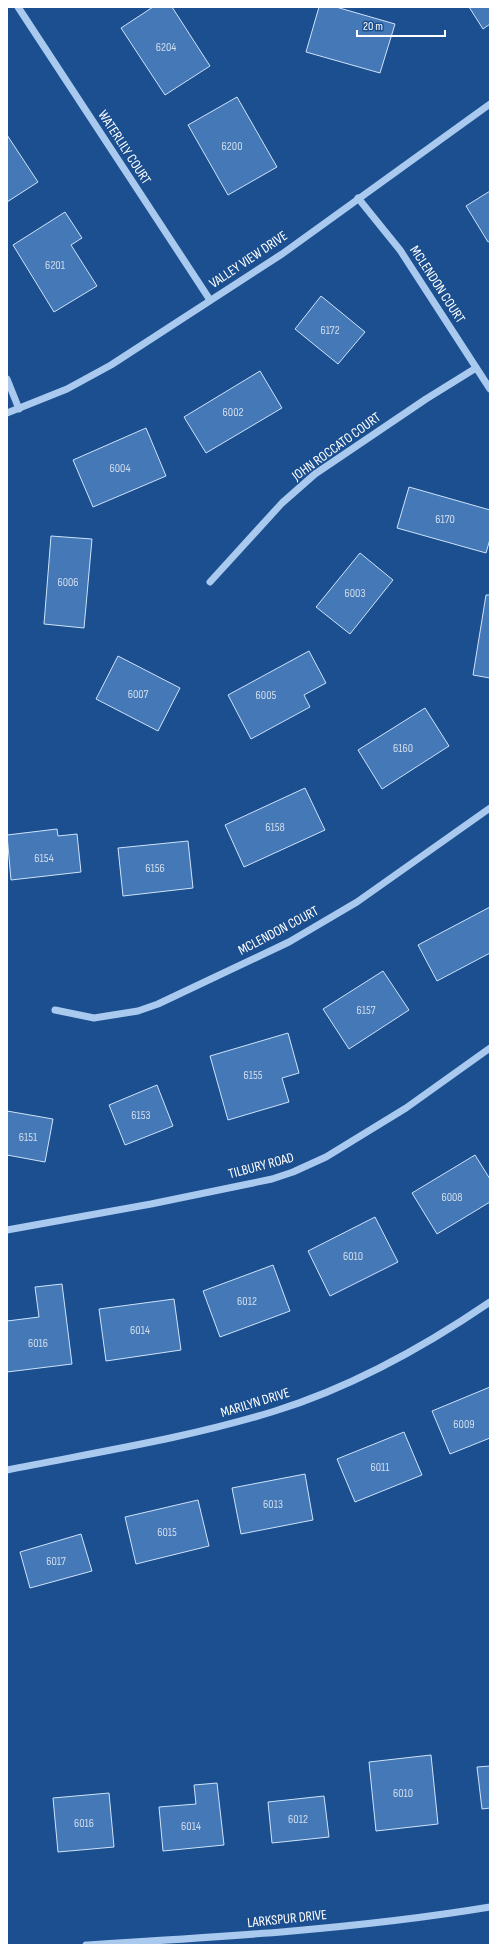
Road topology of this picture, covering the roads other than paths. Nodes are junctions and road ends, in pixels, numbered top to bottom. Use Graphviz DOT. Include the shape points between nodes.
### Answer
graph roads {
  1 [pos="18,7"];
  2 [pos="490,104"];
  3 [pos="358,198"];
  4 [pos="210,300"];
  5 [pos="476,368"];
  6 [pos="7,379"];
  7 [pos="490,389"];
  8 [pos="20,409"];
  9 [pos="7,413"];
  10 [pos="210,582"];
  11 [pos="490,808"];
  12 [pos="55,1010"];
  13 [pos="490,1048"];
  14 [pos="7,1230"];
  15 [pos="490,1302"];
  16 [pos="7,1470"];
  17 [pos="490,1906"];
  18 [pos="86,1945"];
  1 -- 4 [label="street, WATERLILY COURT"];
  2 -- 3 [label="street, VALLEY VIEW DRIVE"];
  3 -- 4 [label="street, VALLEY VIEW DRIVE" via="282,254"];
  3 -- 5 [label="street, MCLENDON COURT" via="400,250"];
  4 -- 8 [label="street, VALLEY VIEW DRIVE" via="111,365 67,389"];
  5 -- 7 [label="street, MCLENDON COURT"];
  5 -- 10 [label="street, JOHN ROCCATO COURT" via="315,474 282,503"];
  6 -- 8 [label="street"];
  8 -- 9 [label="street, VALLEY VIEW DRIVE"];
  11 -- 12 [label="street, MCLENDON COURT" via="357,902 289,942 158,1004 138,1011 94,1018"];
  13 -- 14 [label="street, TILBURY ROAD" via="406,1108 326,1158 293,1172 272,1179"];
  15 -- 16 [label="street, MARILYN DRIVE" via="410,1352 349,1382 276,1410 197,1432"];
  17 -- 18 [label="street, LARKSPUR DRIVE" via="384,1921 228,1937"];
}
